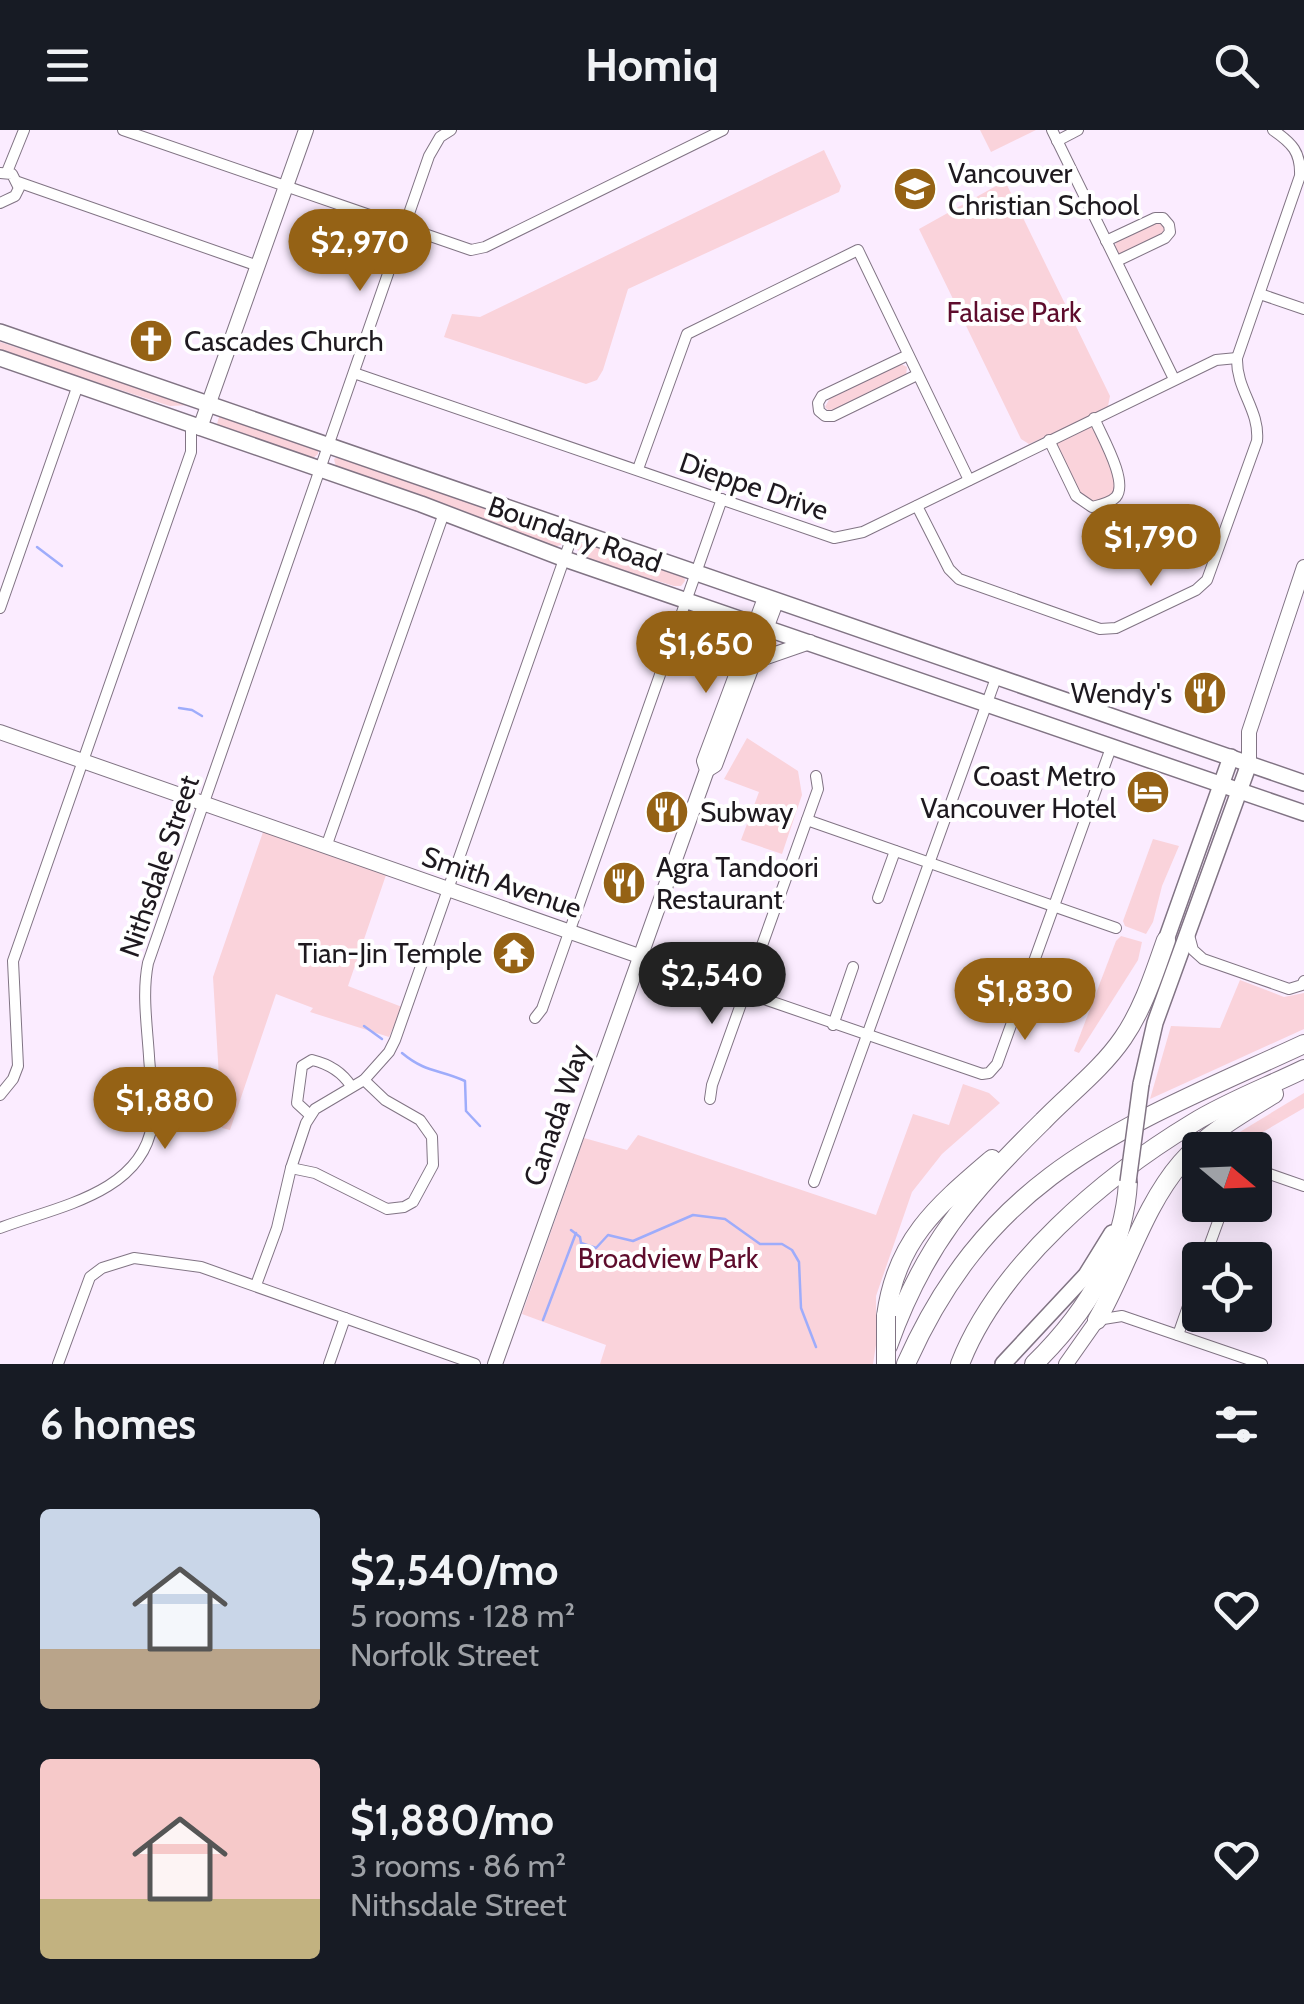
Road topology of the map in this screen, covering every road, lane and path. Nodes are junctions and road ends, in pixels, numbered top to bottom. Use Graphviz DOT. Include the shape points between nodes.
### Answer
graph roads {
  1 [pos="24,130"];
  2 [pos="123,130"];
  3 [pos="306,130"];
  4 [pos="451,130"];
  5 [pos="724,130"];
  6 [pos="1078,130"];
  7 [pos="1272,130"];
  8 [pos="1054,135"];
  9 [pos="157,136"];
  10 [pos="4,173"];
  11 [pos="18,182"];
  12 [pos="287,187"];
  13 [pos="0,202"];
  14 [pos="404,228"];
  15 [pos="1106,241"];
  16 [pos="1116,261"];
  17 [pos="258,266"];
  18 [pos="1260,294"];
  19 [pos="1304,309"];
  20 [pos="0,332"];
  21 [pos="908,355"];
  22 [pos="0,358"];
  23 [pos="1237,358"];
  24 [pos="354,373"];
  25 [pos="918,375"];
  26 [pos="1174,379"];
  27 [pos="78,385"];
  28 [pos="106,394"];
  29 [pos="209,404"];
  30 [pos="1094,418"];
  31 [pos="199,428"];
  32 [pos="1049,440"];
  33 [pos="328,446"];
  34 [pos="320,468"];
  35 [pos="638,470"];
  36 [pos="969,480"];
  37 [pos="722,500"];
  38 [pos="917,506"];
  39 [pos="444,513"];
  40 [pos="574,531"];
  41 [pos="565,558"];
  42 [pos="1304,567"];
  43 [pos="696,573"];
  44 [pos="688,600"];
  45 [pos="770,600"];
  46 [pos="0,608"];
  47 [pos="761,625"];
  48 [pos="810,642"];
  49 [pos="755,661"];
  50 [pos="996,678"];
  51 [pos="988,703"];
  52 [pos="0,732"];
  53 [pos="1249,732"];
  54 [pos="1112,745"];
  55 [pos="1231,757"];
  56 [pos="82,761"];
  57 [pos="1249,764"];
  58 [pos="707,770"];
  59 [pos="816,776"];
  60 [pos="1220,783"];
  61 [pos="1304,783"];
  62 [pos="1239,790"];
  63 [pos="204,803"];
  64 [pos="1304,813"];
  65 [pos="807,820"];
  66 [pos="326,847"];
  67 [pos="895,851"];
  68 [pos="930,863"];
  69 [pos="448,890"];
  70 [pos="878,898"];
  71 [pos="1054,906"];
  72 [pos="1116,928"];
  73 [pos="570,932"];
  74 [pos="1189,932"];
  75 [pos="1166,940"];
  76 [pos="639,956"];
  77 [pos="854,967"];
  78 [pos="6,970"];
  79 [pos="1303,983"];
  80 [pos="744,994"];
  81 [pos="535,1018"];
  82 [pos="833,1024"];
  83 [pos="868,1036"];
  84 [pos="1304,1044"];
  85 [pos="1304,1071"];
  86 [pos="364,1080"];
  87 [pos="351,1086"];
  88 [pos="0,1094"];
  89 [pos="710,1099"];
  90 [pos="310,1115"];
  91 [pos="1044,1119"];
  92 [pos="290,1168"];
  93 [pos="1272,1175"];
  94 [pos="814,1182"];
  95 [pos="1128,1182"];
  96 [pos="1304,1186"];
  97 [pos="1123,1211"];
  98 [pos="0,1228"];
  99 [pos="256,1284"];
  100 [pos="346,1318"];
  101 [pos="1097,1320"];
  102 [pos="1182,1324"];
  103 [pos="1178,1336"];
  104 [pos="58,1364"];
  105 [pos="329,1364"];
  106 [pos="475,1364"];
  107 [pos="495,1364"];
  108 [pos="884,1364"];
  109 [pos="906,1364"];
  110 [pos="960,1364"];
  111 [pos="1003,1364"];
  112 [pos="1034,1364"];
  113 [pos="1066,1364"];
  114 [pos="1262,1364"];
  1 -- 10 [label="street"];
  2 -- 9 [label="street"];
  3 -- 12 [label="main road"];
  4 -- 14 [label="street, Nithsdale Street" via="429,156"];
  5 -- 14 [label="street" via="485,247 471,250"];
  6 -- 8 [label="street"];
  7 -- 18 [label="street" via="1298,154 1300,176"];
  8 -- 15 [label="street"];
  9 -- 12 [label="street"];
  10 -- 11 [label="street"];
  11 -- 13 [label="street" via="15,196"];
  11 -- 17 [label="street"];
  12 -- 14 [label="street"];
  12 -- 17 [label="main road"];
  14 -- 24 [label="street, Nithsdale Street"];
  15 -- 16 [label="street"];
  15 -- 16 [label="street" via="1155,218 1170,224 1165,238"];
  16 -- 26 [label="street"];
  17 -- 29 [label="main road"];
  18 -- 19 [label="street"];
  18 -- 23 [label="street"];
  20 -- 29 [label="main road, Boundary Road"];
  21 -- 25 [label="street"];
  21 -- 25 [label="street" via="822,396 819,411 833,416"];
  21 -- 35 [label="street" via="858,250 688,334"];
  22 -- 27 [label="main road, Boundary Road"];
  23 -- 26 [label="street, Dieppe Drive"];
  23 -- 38 [label="street" via="1236,376 1258,435 1214,565 1196,590 1116,628 1100,629 958,579"];
  24 -- 33 [label="street, Nithsdale Street"];
  24 -- 35 [label="street, Dieppe Drive"];
  25 -- 36 [label="street"];
  26 -- 30 [label="street, Dieppe Drive"];
  27 -- 28 [label="main road, Boundary Road"];
  27 -- 46 [label="street"];
  28 -- 29 [label="main road" via="176,410"];
  28 -- 31 [label="main road, Boundary Road"];
  29 -- 31 [label="main road"];
  29 -- 33 [label="main road, Boundary Road"];
  30 -- 32 [label="street, Dieppe Drive"];
  30 -- 32 [label="street" via="1120,479 1113,500 1092,507 1080,501"];
  31 -- 34 [label="main road, Boundary Road"];
  31 -- 56 [label="street"];
  32 -- 36 [label="street, Dieppe Drive"];
  33 -- 34 [label="street, Nithsdale Street"];
  33 -- 40 [label="main road, Boundary Road"];
  34 -- 39 [label="main road, Boundary Road"];
  34 -- 63 [label="street, Nithsdale Street"];
  35 -- 37 [label="street, Dieppe Drive"];
  36 -- 38 [label="street, Dieppe Drive"];
  37 -- 38 [label="street, Dieppe Drive" via="834,538"];
  37 -- 43 [label="street"];
  39 -- 41 [label="main road, Boundary Road"];
  39 -- 66 [label="street"];
  40 -- 41 [label="street"];
  40 -- 43 [label="main road, Boundary Road"];
  41 -- 44 [label="main road, Boundary Road"];
  41 -- 69 [label="street"];
  42 -- 53 [label="main road"];
  43 -- 44 [label="street"];
  43 -- 45 [label="main road, Boundary Road"];
  44 -- 47 [label="main road, Boundary Road"];
  44 -- 73 [label="street"];
  45 -- 47 [label="main road, Canada Way"];
  45 -- 50 [label="main road, Boundary Road"];
  47 -- 48 [label="main road, Boundary Road"];
  47 -- 49 [label="main road, Canada Way"];
  47 -- 58 [label="main road, Canada Way" via="704,761"];
  48 -- 49 [label="main road"];
  48 -- 51 [label="main road, Boundary Road"];
  49 -- 58 [label="main road, Canada Way" via="715,765"];
  50 -- 51 [label="street"];
  50 -- 55 [label="main road, Boundary Road"];
  51 -- 54 [label="main road, Boundary Road"];
  51 -- 68 [label="street"];
  52 -- 56 [label="main road, Smith Avenue"];
  53 -- 55 [label="main road"];
  53 -- 57 [label="main road"];
  54 -- 60 [label="main road, Boundary Road"];
  54 -- 71 [label="street"];
  55 -- 57 [label="main road, Boundary Road"];
  55 -- 60 [label="main road"];
  56 -- 63 [label="main road, Smith Avenue"];
  56 -- 78 [label="street"];
  57 -- 61 [label="main road, Boundary Road"];
  57 -- 62 [label="main road"];
  58 -- 76 [label="main road, Canada Way"];
  59 -- 65 [label="street"];
  60 -- 62 [label="main road, Boundary Road"];
  60 -- 75 [label="main road"];
  62 -- 64 [label="main road, Boundary Road"];
  62 -- 74 [label="main road"];
  63 -- 66 [label="main road, Smith Avenue"];
  63 -- 98 [label="street, Nithsdale Street" via="147,970 153,1111 145,1147 113,1185"];
  65 -- 67 [label="street"];
  65 -- 80 [label="street"];
  66 -- 69 [label="main road, Smith Avenue"];
  67 -- 68 [label="street"];
  67 -- 70 [label="street"];
  68 -- 71 [label="street"];
  68 -- 83 [label="street"];
  69 -- 73 [label="main road, Smith Avenue"];
  69 -- 86 [label="street" via="396,1040"];
  71 -- 72 [label="street"];
  71 -- 83 [label="street, Smith Avenue" via="989,1073"];
  73 -- 76 [label="main road, Smith Avenue"];
  73 -- 81 [label="street"];
  74 -- 79 [label="street" via="1203,960 1290,988"];
  74 -- 95 [label="main road, bridge" via="1155,1023"];
  75 -- 91 [label="highway" via="1126,1034"];
  76 -- 80 [label="street, Smith Avenue"];
  76 -- 107 [label="main road, Canada Way"];
  77 -- 82 [label="street"];
  78 -- 88 [label="street" via="18,1066"];
  80 -- 82 [label="street, Smith Avenue"];
  80 -- 89 [label="street"];
  82 -- 83 [label="street, Smith Avenue"];
  83 -- 94 [label="street"];
  84 -- 109 [label="highway" via="1147,1117 1053,1172 967,1257"];
  85 -- 101 [label="highway" via="1184,1160"];
  85 -- 110 [label="highway" via="1196,1120 1108,1184 1014,1274"];
  86 -- 87 [label="street"];
  86 -- 92 [label="street" via="420,1120 432,1137 433,1165 413,1202 387,1209"];
  87 -- 90 [label="street"];
  87 -- 90 [label="street" via="326,1064 312,1060 302,1066 297,1103"];
  90 -- 92 [label="street"];
  91 -- 108 [label="highway" via="952,1218 910,1290"];
  91 -- 108 [label="highway, bridge" via="958,1188 914,1236 894,1274"];
  92 -- 99 [label="street"];
  93 -- 96 [label="street"];
  95 -- 97 [label="highway"];
  97 -- 111 [label="main road" via="1086,1275"];
  97 -- 112 [label="highway" via="1113,1252 1092,1292"];
  99 -- 100 [label="street"];
  99 -- 104 [label="street" via="201,1266 143,1258 102,1268 86,1284"];
  100 -- 105 [label="street"];
  100 -- 106 [label="street"];
  101 -- 103 [label="street" via="1122,1316"];
  101 -- 113 [label="main road"];
  102 -- 103 [label="street"];
  103 -- 114 [label="street"];
}
